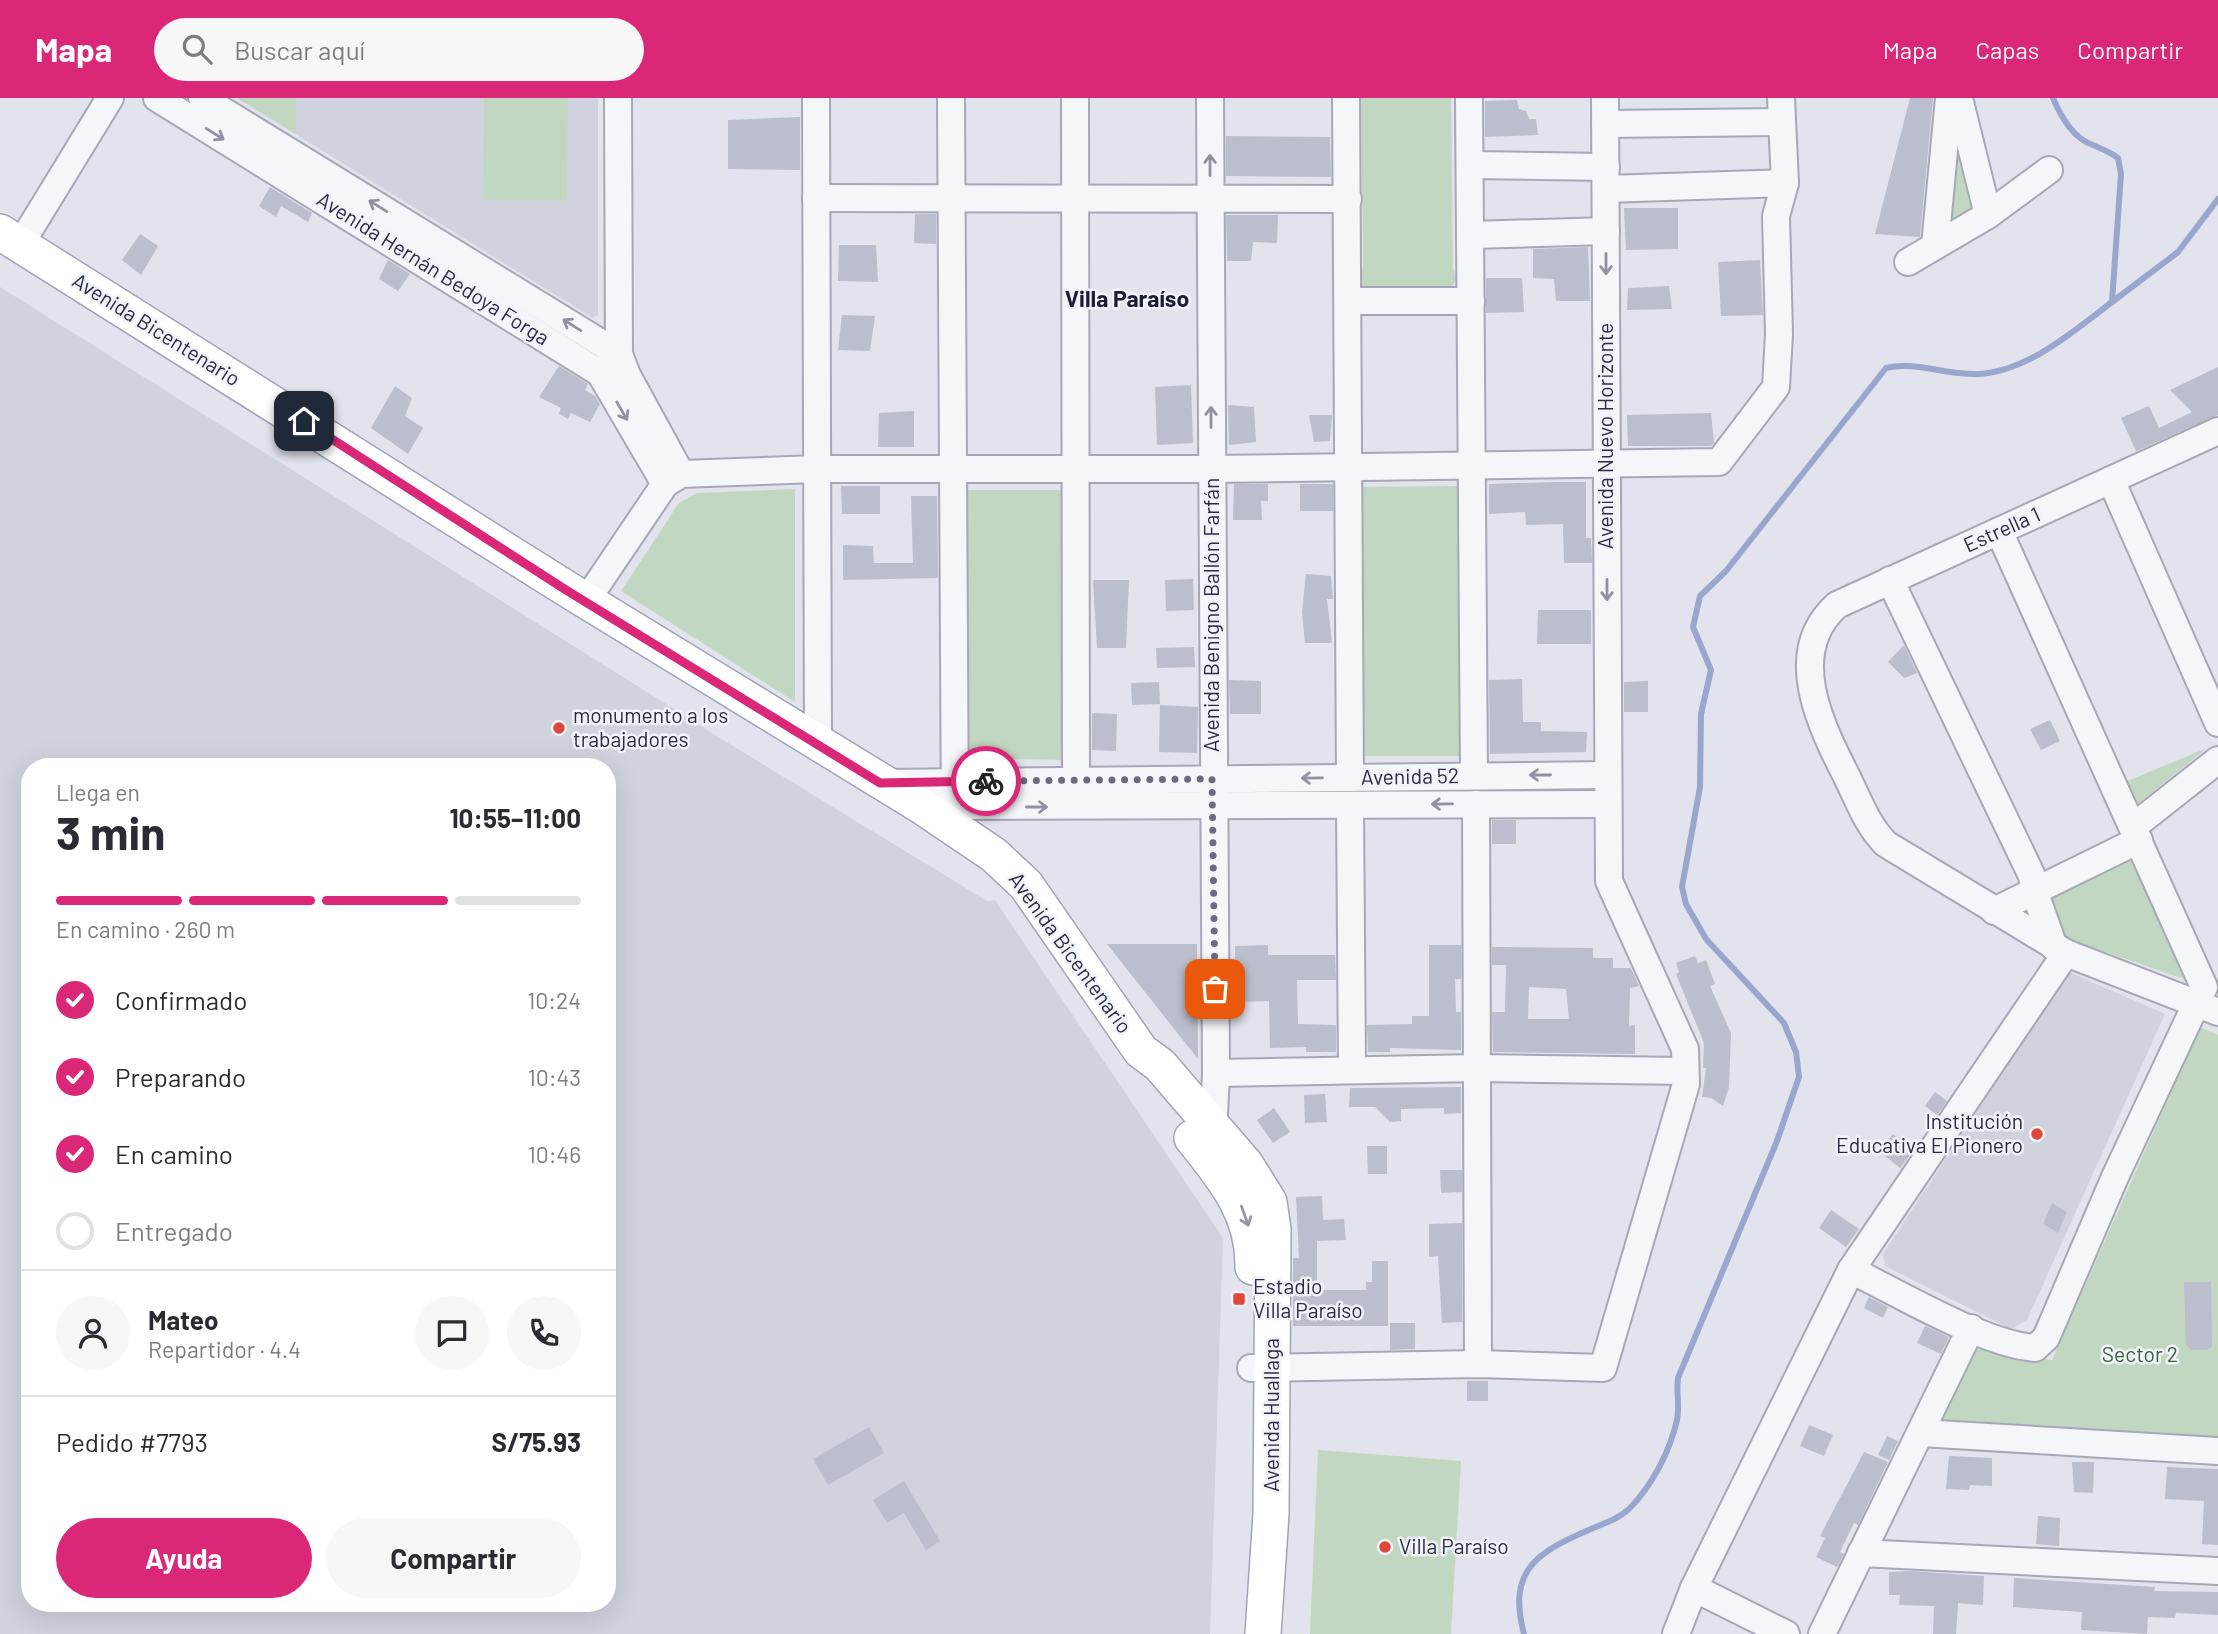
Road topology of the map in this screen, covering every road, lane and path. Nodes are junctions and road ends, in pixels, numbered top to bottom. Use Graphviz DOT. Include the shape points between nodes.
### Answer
graph roads {
  1 [pos="110,98"];
  2 [pos="157,98"];
  3 [pos="202,98"];
  4 [pos="618,98"];
  5 [pos="816,98"];
  6 [pos="950,98"];
  7 [pos="1075,98"];
  8 [pos="1210,98"];
  9 [pos="1346,98"];
  10 [pos="1469,98"];
  11 [pos="1949,98"];
  12 [pos="1959,98"];
  13 [pos="1781,110"];
  14 [pos="1605,111"];
  15 [pos="1470,165"];
  16 [pos="2049,170"];
  17 [pos="1606,178"];
  18 [pos="1785,183"];
  19 [pos="1210,197"];
  20 [pos="816,198"];
  21 [pos="1075,198"];
  22 [pos="950,199"];
  23 [pos="1348,199"];
  24 [pos="1988,215"];
  25 [pos="1606,231"];
  26 [pos="1471,235"];
  27 [pos="10,238"];
  28 [pos="1935,246"];
  29 [pos="1908,262"];
  30 [pos="1349,301"];
  31 [pos="1471,301"];
  32 [pos="619,354"];
  33 [pos="600,373"];
  34 [pos="2218,430"];
  35 [pos="1606,463"];
  36 [pos="1473,466"];
  37 [pos="1347,468"];
  38 [pos="817,469"];
  39 [pos="1211,469"];
  40 [pos="951,470"];
  41 [pos="1076,470"];
  42 [pos="673,479"];
  43 [pos="2111,480"];
  44 [pos="1999,531"];
  45 [pos="1890,580"];
  46 [pos="586,601"];
  47 [pos="2218,723"];
  48 [pos="818,745"];
  49 [pos="2215,768"];
  50 [pos="1474,775"];
  51 [pos="1608,775"];
  52 [pos="1350,778"];
  53 [pos="1212,779"];
  54 [pos="954,780"];
  55 [pos="1076,781"];
  56 [pos="880,783"];
  57 [pos="1476,804"];
  58 [pos="1608,804"];
  59 [pos="1350,806"];
  60 [pos="1212,807"];
  61 [pos="955,818"];
  62 [pos="2136,834"];
  63 [pos="2034,890"];
  64 [pos="1994,911"];
  65 [pos="2060,950"];
  66 [pos="2208,1008"];
  67 [pos="1478,1068"];
  68 [pos="1352,1070"];
  69 [pos="1685,1071"];
  70 [pos="1216,1073"];
  71 [pos="1211,1145"];
  72 [pos="1851,1270"];
  73 [pos="1971,1328"];
  74 [pos="1478,1364"];
  75 [pos="1261,1368"];
  76 [pos="1922,1433"];
  77 [pos="2218,1451"];
  78 [pos="1861,1553"];
  79 [pos="2218,1571"];
  80 [pos="1694,1588"];
  81 [pos="1242,1634"];
  82 [pos="1263,1634"];
  83 [pos="1676,1634"];
  84 [pos="1786,1634"];
  85 [pos="1822,1634"];
  1 -- 27 [label="street"];
  2 -- 33 [label="street, Avenida Hernán Bedoya Forga, one-way"];
  32 -- 3 [label="street, Avenida Hernán Bedoya Forga, one-way"];
  4 -- 32 [label="street"];
  5 -- 20 [label="street"];
  6 -- 22 [label="street"];
  7 -- 21 [label="street"];
  19 -- 8 [label="street, Avenida Benigno Ballón Farfán, one-way"];
  9 -- 23 [label="street"];
  10 -- 15 [label="street"];
  11 -- 28 [label="street"];
  12 -- 24 [label="street"];
  13 -- 14 [label="street"];
  13 -- 18 [label="street"];
  14 -- 17 [label="street, Avenida Nuevo Horizonte"];
  15 -- 17 [label="street"];
  15 -- 26 [label="street"];
  16 -- 24 [label="street"];
  17 -- 18 [label="street"];
  17 -- 25 [label="street, Avenida Nuevo Horizonte"];
  18 -- 35 [label="street" via="1776,216 1776,387 1719,462"];
  19 -- 21 [label="street"];
  19 -- 23 [label="street"];
  39 -- 19 [label="street, Avenida Benigno Ballón Farfán, one-way"];
  20 -- 22 [label="street"];
  20 -- 38 [label="street"];
  21 -- 22 [label="street"];
  21 -- 41 [label="street"];
  22 -- 40 [label="street"];
  23 -- 30 [label="street"];
  24 -- 28 [label="street"];
  25 -- 26 [label="street"];
  25 -- 35 [label="street, Avenida Nuevo Horizonte, one-way"];
  26 -- 31 [label="street"];
  27 -- 46 [label="main road, Avenida Bicentenario"];
  28 -- 29 [label="street"];
  30 -- 31 [label="street"];
  30 -- 37 [label="street"];
  31 -- 36 [label="street"];
  32 -- 33 [label="street"];
  32 -- 42 [label="street"];
  33 -- 42 [label="street, Avenida Hernán Bedoya Forga, one-way"];
  34 -- 43 [label="street, Estrella 1"];
  35 -- 36 [label="street"];
  35 -- 51 [label="street, Avenida Nuevo Horizonte, one-way"];
  36 -- 37 [label="street"];
  36 -- 50 [label="street"];
  37 -- 39 [label="street"];
  37 -- 52 [label="street"];
  38 -- 40 [label="street"];
  38 -- 42 [label="street"];
  38 -- 48 [label="street"];
  39 -- 41 [label="street"];
  39 -- 53 [label="street, Avenida Benigno Ballón Farfán"];
  40 -- 41 [label="street"];
  40 -- 54 [label="street"];
  41 -- 55 [label="street"];
  42 -- 46 [label="street"];
  43 -- 44 [label="street, Estrella 1"];
  43 -- 47 [label="street"];
  44 -- 45 [label="street, Estrella 1"];
  44 -- 62 [label="street"];
  45 -- 63 [label="street" via="2032,876"];
  45 -- 64 [label="street, Estrella 1" via="1837,605 1817,633 1811,689 1822,729 1875,833 1886,845"];
  46 -- 48 [label="main road, Avenida Bicentenario"];
  48 -- 56 [label="main road, Avenida Bicentenario"];
  49 -- 62 [label="street"];
  51 -- 50 [label="street, Avenida 52, one-way"];
  50 -- 52 [label="street, Avenida 52"];
  51 -- 58 [label="street, Avenida Nuevo Horizonte"];
  52 -- 53 [label="street, Avenida 52, one-way"];
  53 -- 55 [label="street, Avenida 52"];
  53 -- 60 [label="street, Avenida Benigno Ballón Farfán"];
  54 -- 55 [label="street, Avenida 52"];
  54 -- 56 [label="street, Avenida 52"];
  54 -- 61 [label="street"];
  56 -- 61 [label="main road, Avenida Bicentenario" via="920,806"];
  57 -- 58 [label="street"];
  57 -- 59 [label="street, one-way"];
  57 -- 67 [label="street"];
  58 -- 69 [label="street, Avenida Nuevo Horizonte" via="1609,881 1685,1049"];
  59 -- 60 [label="street"];
  59 -- 68 [label="street"];
  61 -- 60 [label="street, one-way"];
  60 -- 70 [label="street, Avenida Benigno Ballón Farfán"];
  61 -- 71 [label="main road, Avenida Bicentenario" via="1026,885 1141,1051 1147,1076"];
  62 -- 63 [label="street"];
  62 -- 66 [label="street" via="2204,987"];
  63 -- 64 [label="street"];
  63 -- 65 [label="street"];
  64 -- 65 [label="street, Estrella 1"];
  65 -- 66 [label="street, Estrella 1"];
  65 -- 72 [label="street"];
  66 -- 73 [label="street" via="2115,1177 2046,1338 2035,1348 2019,1346"];
  67 -- 68 [label="street"];
  67 -- 69 [label="street"];
  67 -- 74 [label="street"];
  68 -- 70 [label="street"];
  69 -- 74 [label="street, Avenida Nuevo Horizonte" via="1686,1084 1603,1368"];
  70 -- 71 [label="street, Avenida Benigno Ballón Farfán"];
  71 -- 75 [label="main road, Avenida Huallaga" via="1246,1165 1269,1202 1273,1230"];
  72 -- 73 [label="street"];
  72 -- 80 [label="street"];
  73 -- 76 [label="street"];
  74 -- 75 [label="street"];
  75 -- 81 [label="main road, Avenida Huallaga"];
  75 -- 82 [label="main road, Avenida Huallaga" via="1271,1514"];
  76 -- 77 [label="street"];
  76 -- 78 [label="street"];
  78 -- 79 [label="street"];
  78 -- 85 [label="street"];
  80 -- 83 [label="street"];
  80 -- 84 [label="street"];
}
